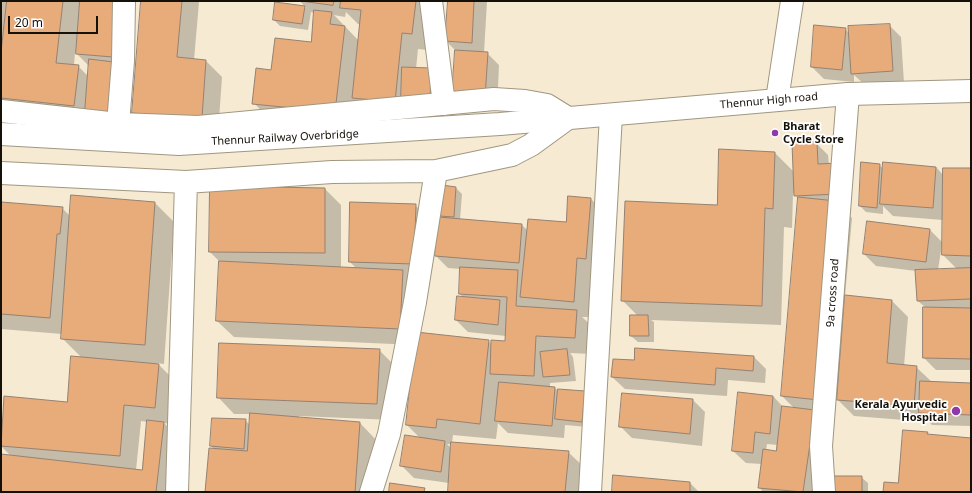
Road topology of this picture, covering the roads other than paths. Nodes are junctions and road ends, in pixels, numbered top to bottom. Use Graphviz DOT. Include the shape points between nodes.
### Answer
graph roads {
  1 [pos="124,1"];
  2 [pos="431,1"];
  3 [pos="792,1"];
  4 [pos="971,90"];
  5 [pos="848,94"];
  6 [pos="777,100"];
  7 [pos="444,104"];
  8 [pos="1,111"];
  9 [pos="610,115"];
  10 [pos="568,118"];
  11 [pos="118,124"];
  12 [pos="1,134"];
  13 [pos="436,171"];
  14 [pos="1,173"];
  15 [pos="186,182"];
  16 [pos="177,492"];
  17 [pos="371,492"];
  18 [pos="590,492"];
  19 [pos="824,492"];
  1 -- 11 [label="street"];
  2 -- 7 [label="street"];
  3 -- 6 [label="street"];
  4 -- 5 [label="street, Thennur High road"];
  5 -- 6 [label="street, Thennur High road"];
  5 -- 19 [label="street, 9a cross road" via="821,446"];
  6 -- 9 [label="street, Thennur High road"];
  7 -- 10 [label="street" via="494,99 525,101 547,105"];
  7 -- 11 [label="street" via="198,127"];
  8 -- 11 [label="street"];
  9 -- 10 [label="street, Thennur High road"];
  9 -- 18 [label="street"];
  10 -- 12 [label="street, Thennur Railway Overbridge" via="179,144"];
  10 -- 13 [label="street" via="531,145 512,155"];
  13 -- 15 [label="street" via="332,172"];
  13 -- 17 [label="street" via="415,302 389,434"];
  14 -- 15 [label="street"];
  15 -- 16 [label="street"];
}
